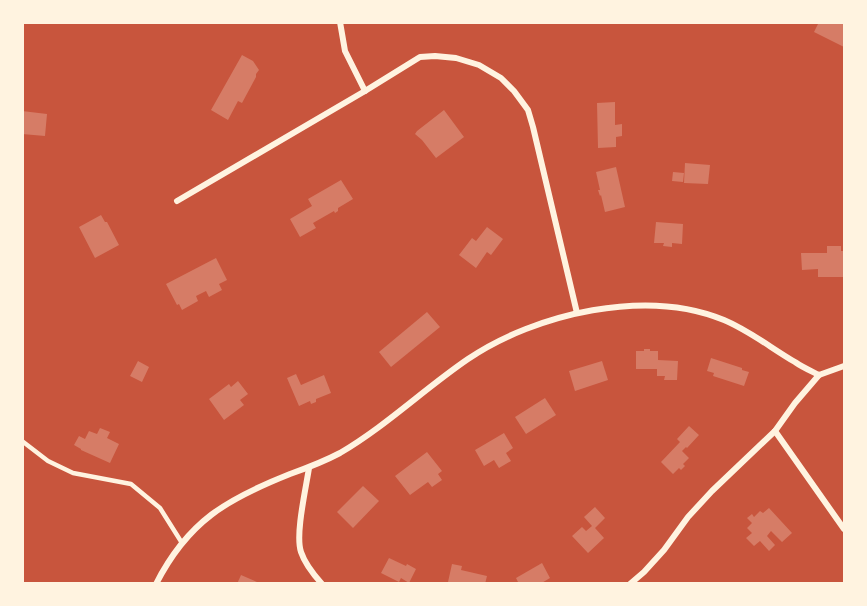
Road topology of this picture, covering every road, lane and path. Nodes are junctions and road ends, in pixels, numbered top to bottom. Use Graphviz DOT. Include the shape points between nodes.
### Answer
graph roads {
  1 [pos="340,22"];
  2 [pos="365,91"];
  3 [pos="177,201"];
  4 [pos="577,313"];
  5 [pos="844,366"];
  6 [pos="819,375"];
  7 [pos="775,431"];
  8 [pos="22,441"];
  9 [pos="309,468"];
  10 [pos="844,529"];
  11 [pos="182,543"];
  12 [pos="156,584"];
  13 [pos="322,584"];
  14 [pos="630,584"];
  1 -- 2 [label="street" via="345,51"];
  2 -- 3 [label="street"];
  2 -- 4 [label="street" via="420,57 435,56 479,65 514,91 528,110 533,127"];
  4 -- 6 [label="street" via="645,305 702,312 747,331"];
  4 -- 9 [label="street" via="491,344 348,448"];
  5 -- 6 [label="street"];
  6 -- 7 [label="street"];
  7 -- 10 [label="street"];
  7 -- 14 [label="street" via="711,491 664,550"];
  8 -- 11 [label="lane" via="48,462 73,473 131,484 160,508"];
  9 -- 11 [label="street" via="221,507"];
  9 -- 13 [label="street" via="298,538 303,558"];
  11 -- 12 [label="street"];
}
